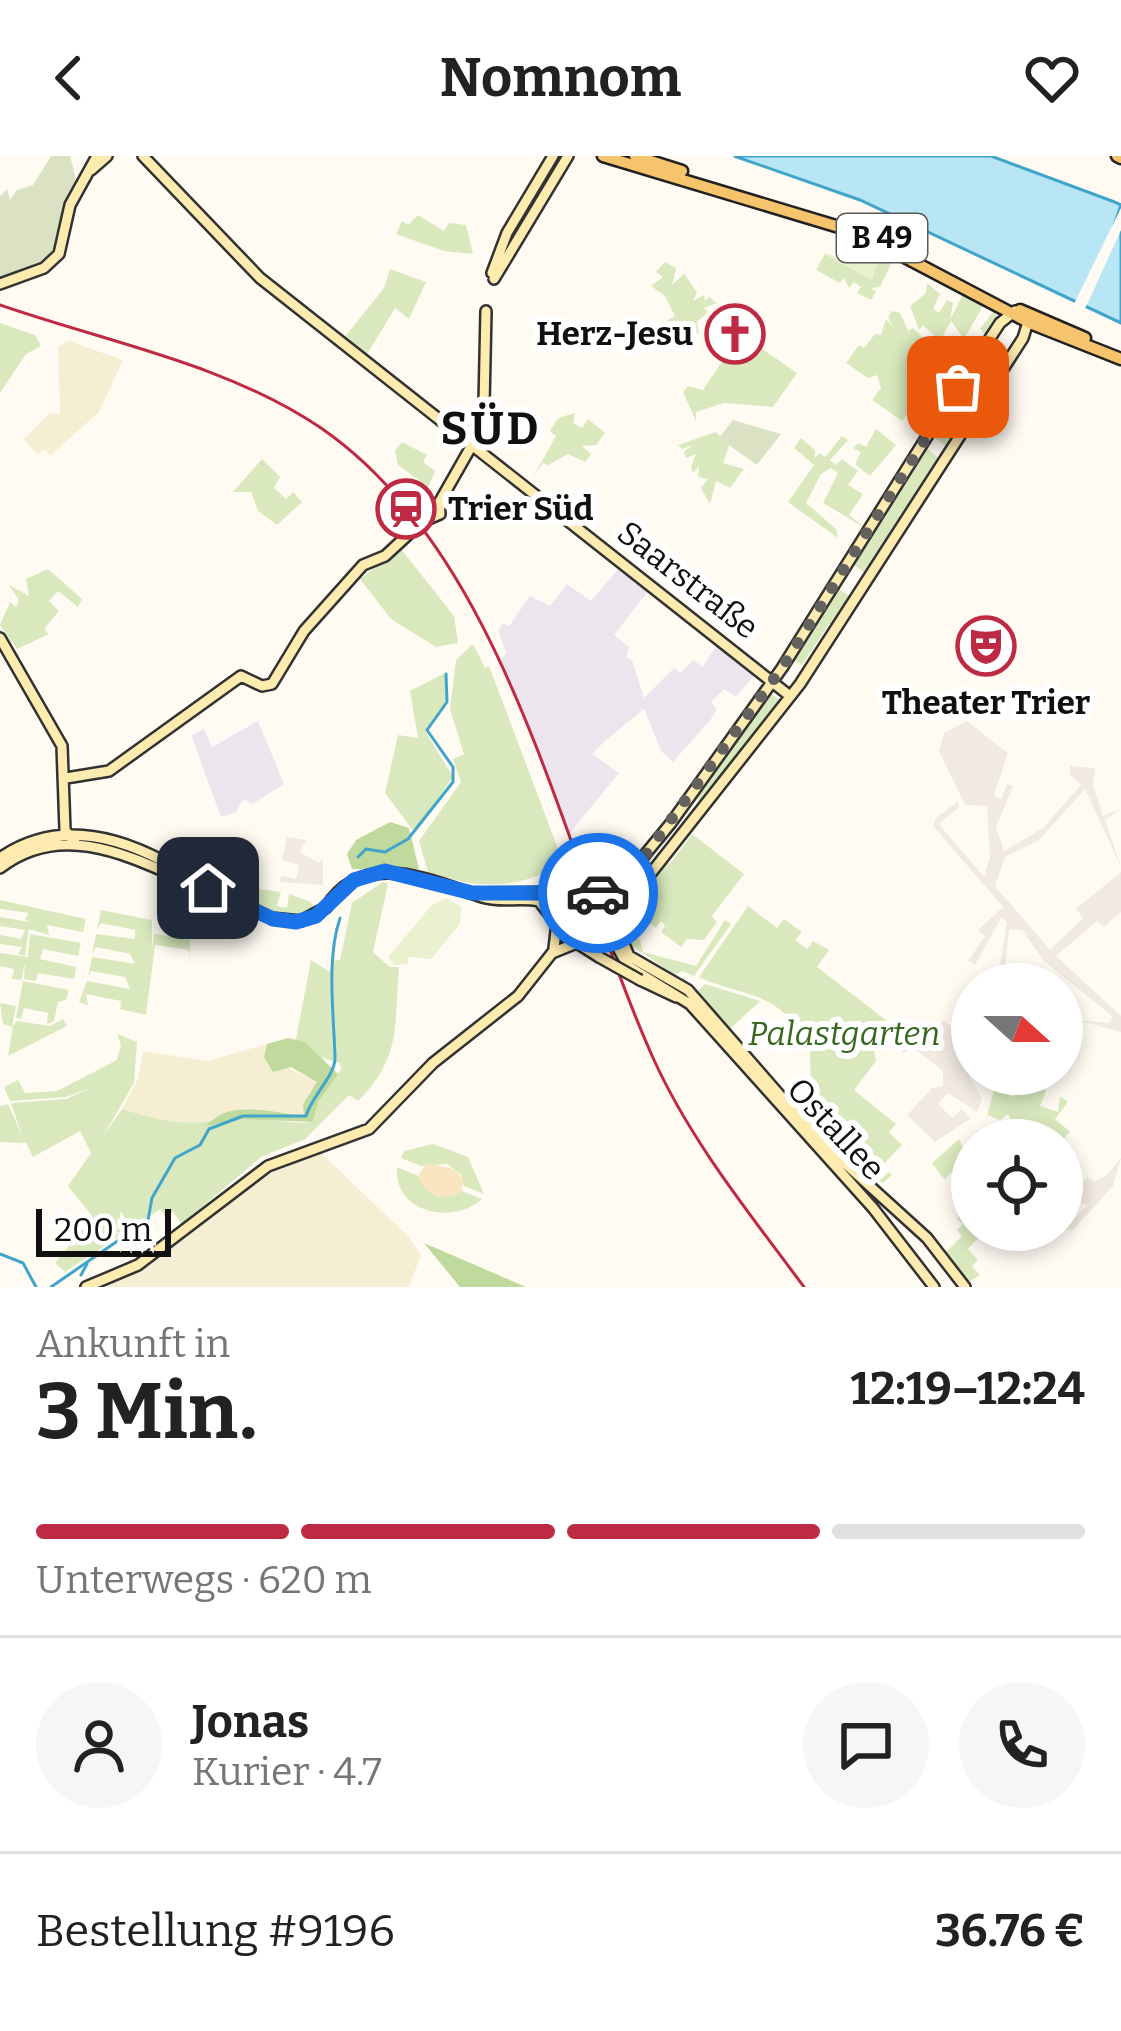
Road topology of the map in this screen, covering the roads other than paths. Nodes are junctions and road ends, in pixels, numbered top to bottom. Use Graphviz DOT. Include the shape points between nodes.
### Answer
graph roads {
  1 [pos="97,156"];
  2 [pos="107,156"];
  3 [pos="143,156"];
  4 [pos="569,156"];
  5 [pos="603,156"];
  6 [pos="635,156"];
  7 [pos="549,161"];
  8 [pos="87,172"];
  9 [pos="557,174"];
  10 [pos="504,256"];
  11 [pos="493,278"];
  12 [pos="0,284"];
  13 [pos="993,301"];
  14 [pos="486,311"];
  15 [pos="1023,315"];
  16 [pos="1000,323"];
  17 [pos="1022,338"];
  18 [pos="1121,356"];
  19 [pos="470,444"];
  20 [pos="427,518"];
  21 [pos="412,532"];
  22 [pos="0,638"];
  23 [pos="772,681"];
  24 [pos="790,696"];
  25 [pos="66,778"];
  26 [pos="672,821"];
  27 [pos="682,831"];
  28 [pos="70,837"];
  29 [pos="666,838"];
  30 [pos="0,858"];
  31 [pos="0,868"];
  32 [pos="583,892"];
  33 [pos="472,893"];
  34 [pos="618,908"];
  35 [pos="557,922"];
  36 [pos="610,928"];
  37 [pos="583,938"];
  38 [pos="552,953"];
  39 [pos="674,979"];
  40 [pos="695,1011"];
  41 [pos="86,1287"];
  42 [pos="934,1287"];
  43 [pos="965,1287"];
  1 -- 8 [label="main road"];
  2 -- 8 [label="main road"];
  3 -- 19 [label="main road, Saarstraße" via="232,253"];
  4 -- 9 [label="main road"];
  5 -- 13 [label="main road, B 49" via="837,225"];
  6 -- 15 [label="main road, B 49" via="848,223"];
  7 -- 9 [label="main road"];
  7 -- 10 [label="main road"];
  8 -- 12 [label="main road" via="59,254"];
  9 -- 10 [label="main road"];
  10 -- 11 [label="main road"];
  13 -- 15 [label="main road, B 49"];
  13 -- 16 [label="main road"];
  14 -- 19 [label="main road" via="484,404"];
  15 -- 16 [label="main road"];
  15 -- 17 [label="main road"];
  15 -- 18 [label="main road, B 49"];
  16 -- 17 [label="main road"];
  16 -- 23 [label="main road"];
  17 -- 24 [label="main road"];
  19 -- 20 [label="main road" via="440,514"];
  19 -- 23 [label="main road, Saarstraße"];
  21 -- 25 [label="main road" via="363,565 266,686 240,677 109,771"];
  22 -- 25 [label="main road" via="58,736"];
  23 -- 24 [label="main road, Saarstraße"];
  23 -- 26 [label="main road"];
  24 -- 27 [label="main road"];
  25 -- 28 [label="main road"];
  26 -- 27 [label="main road"];
  26 -- 29 [label="main road"];
  27 -- 29 [label="main road"];
  28 -- 30 [label="main road"];
  28 -- 31 [label="main road"];
  28 -- 33 [label="main road" via="149,861 273,919 302,921 347,885 393,871"];
  29 -- 32 [label="main road" via="620,885"];
  29 -- 34 [label="main road"];
  32 -- 33 [label="main road"];
  32 -- 35 [label="main road" via="561,902"];
  32 -- 36 [label="main road" via="602,901"];
  33 -- 35 [label="main road" via="536,900"];
  34 -- 36 [label="main road"];
  34 -- 39 [label="main road" via="634,953"];
  35 -- 37 [label="main road"];
  35 -- 38 [label="main road"];
  36 -- 37 [label="main road, bridge"];
  36 -- 39 [label="main road" via="629,956"];
  36 -- 40 [label="main road" via="628,966 676,991"];
  37 -- 38 [label="main road"];
  37 -- 40 [label="main road, bridge" via="599,957"];
  38 -- 41 [label="main road" via="518,996 433,1063 383,1119 345,1142 268,1166 132,1269"];
  39 -- 43 [label="main road"];
  40 -- 42 [label="main road, Ostallee"];
}
